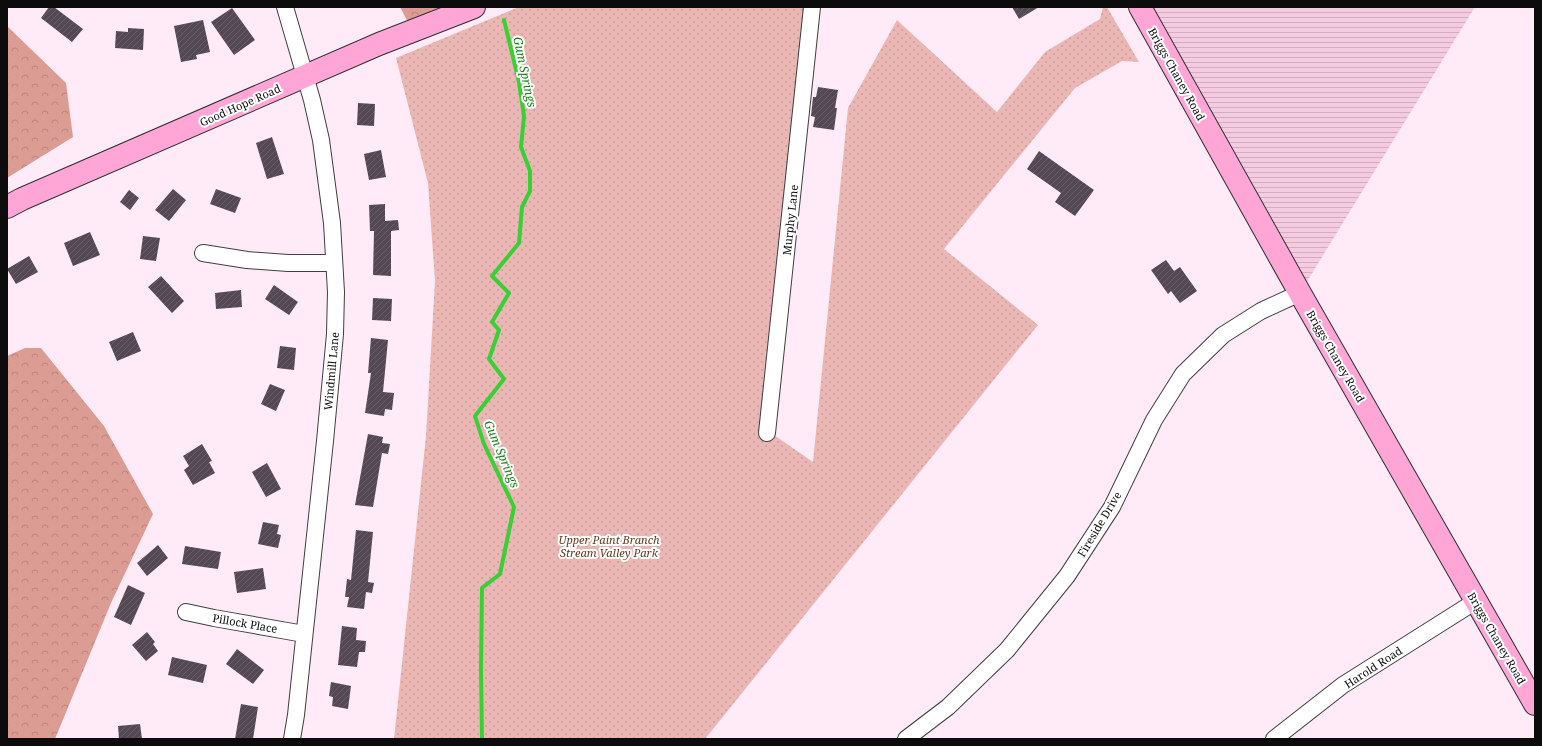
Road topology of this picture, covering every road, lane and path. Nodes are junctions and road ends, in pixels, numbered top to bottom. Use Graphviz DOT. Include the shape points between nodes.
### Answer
graph roads {
  1 [pos="285,7"];
  2 [pos="474,7"];
  3 [pos="812,7"];
  4 [pos="1140,7"];
  5 [pos="304,77"];
  6 [pos="7,207"];
  7 [pos="203,253"];
  8 [pos="334,263"];
  9 [pos="1300,293"];
  10 [pos="767,433"];
  11 [pos="1476,601"];
  12 [pos="186,612"];
  13 [pos="304,634"];
  14 [pos="1535,704"];
  15 [pos="292,739"];
  16 [pos="906,739"];
  17 [pos="1274,739"];
  1 -- 5 [label="street, Windmill Lane"];
  2 -- 5 [label="main road, Good Hope Road"];
  3 -- 10 [label="street, Murphy Lane"];
  4 -- 9 [label="main road, Briggs Chaney Road"];
  5 -- 6 [label="main road, Good Hope Road"];
  5 -- 8 [label="street, Windmill Lane" via="321,140 332,223"];
  7 -- 8 [label="street" via="247,260"];
  8 -- 13 [label="street, Windmill Lane" via="335,334"];
  9 -- 11 [label="main road, Briggs Chaney Road"];
  9 -- 16 [label="street, Fireside Drive" via="1262,311 1223,335 1183,374 1154,420 1112,507 1067,576 1007,650 948,707"];
  11 -- 14 [label="main road, Briggs Chaney Road"];
  11 -- 17 [label="street, Harold Road" via="1343,686"];
  12 -- 13 [label="street, Pillock Place"];
  13 -- 15 [label="street, Windmill Lane"];
}
